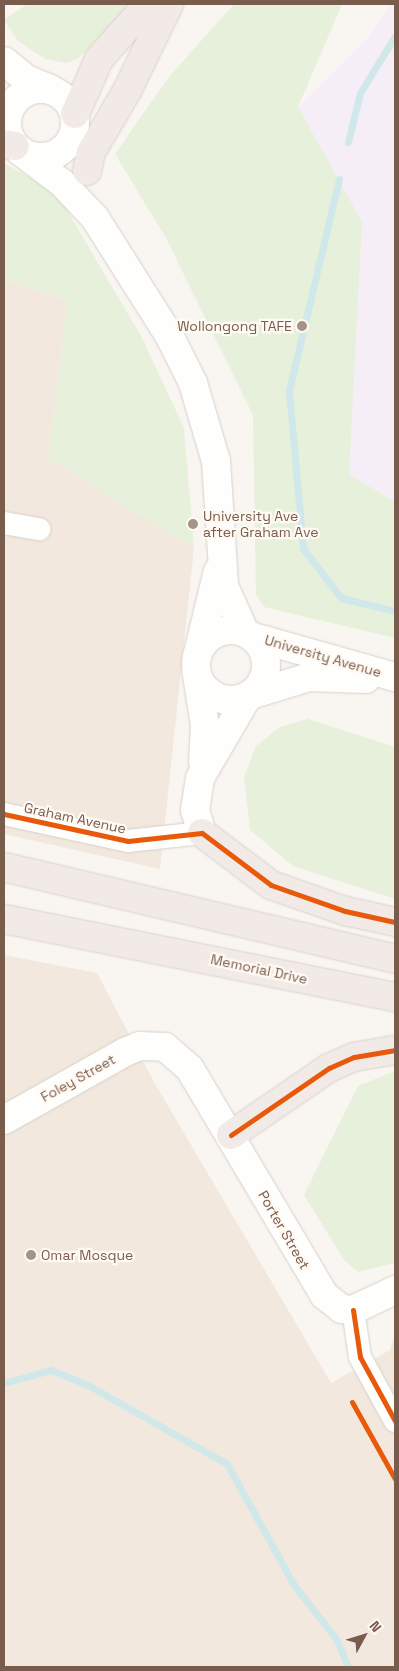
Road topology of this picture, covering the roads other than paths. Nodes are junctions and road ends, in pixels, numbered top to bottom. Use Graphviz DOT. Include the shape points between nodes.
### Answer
graph roads {
  1 [pos="148,4"];
  2 [pos="169,4"];
  3 [pos="4,61"];
  4 [pos="4,65"];
  5 [pos="51,89"];
  6 [pos="75,120"];
  7 [pos="12,140"];
  8 [pos="87,171"];
  9 [pos="118,250"];
  10 [pos="4,523"];
  11 [pos="39,529"];
  12 [pos="221,560"];
  13 [pos="248,635"];
  14 [pos="197,665"];
  15 [pos="395,677"];
  16 [pos="395,682"];
  17 [pos="250,695"];
  18 [pos="202,770"];
  19 [pos="4,814"];
  20 [pos="202,833"];
  21 [pos="4,867"];
  22 [pos="4,906"];
  23 [pos="4,919"];
  24 [pos="395,922"];
  25 [pos="122,941"];
  26 [pos="395,959"];
  27 [pos="395,997"];
  28 [pos="156,1045"];
  29 [pos="395,1050"];
  30 [pos="4,1120"];
  31 [pos="231,1135"];
  32 [pos="395,1290"];
  33 [pos="353,1310"];
  34 [pos="395,1420"];
  1 -- 6 [label="highway" via="99,59"];
  2 -- 8 [label="highway" via="91,152"];
  3 -- 5 [label="main road" via="26,79"];
  4 -- 7 [label="main road" via="9,85"];
  5 -- 6 [label="main road" via="62,95"];
  5 -- 7 [label="main road" via="22,93"];
  6 -- 7 [label="main road" via="60,152 32,156"];
  6 -- 8 [label="main road"];
  7 -- 9 [label="main road" via="81,201"];
  8 -- 9 [label="main road"];
  9 -- 12 [label="main road" via="169,335 200,404 220,496"];
  10 -- 11 [label="street"];
  12 -- 13 [label="main road" via="227,598"];
  12 -- 14 [label="main road"];
  13 -- 14 [label="main road" via="215,634"];
  13 -- 15 [label="main road, University Avenue"];
  13 -- 17 [label="main road" via="260,645 266,662 263,680"];
  14 -- 17 [label="main road" via="215,696 233,701"];
  14 -- 18 [label="main road" via="205,725"];
  16 -- 17 [label="main road, University Avenue" via="322,676"];
  17 -- 18 [label="main road"];
  18 -- 20 [label="main road" via="195,810"];
  19 -- 20 [label="street, Graham Avenue" via="128,841"];
  20 -- 24 [label="highway" via="270,885 345,911"];
  21 -- 26 [label="highway"];
  22 -- 25 [label="highway"];
  23 -- 25 [label="highway"];
  25 -- 27 [label="highway, Memorial Drive"];
  28 -- 30 [label="main road, Foley Street" via="125,1052"];
  28 -- 31 [label="main road, Porter Street" via="183,1058"];
  29 -- 31 [label="highway" via="354,1057 329,1068"];
  31 -- 33 [label="main road, Porter Street" via="317,1285 333,1303"];
  32 -- 33 [label="main road"];
  33 -- 34 [label="street" via="360,1358"];
}
